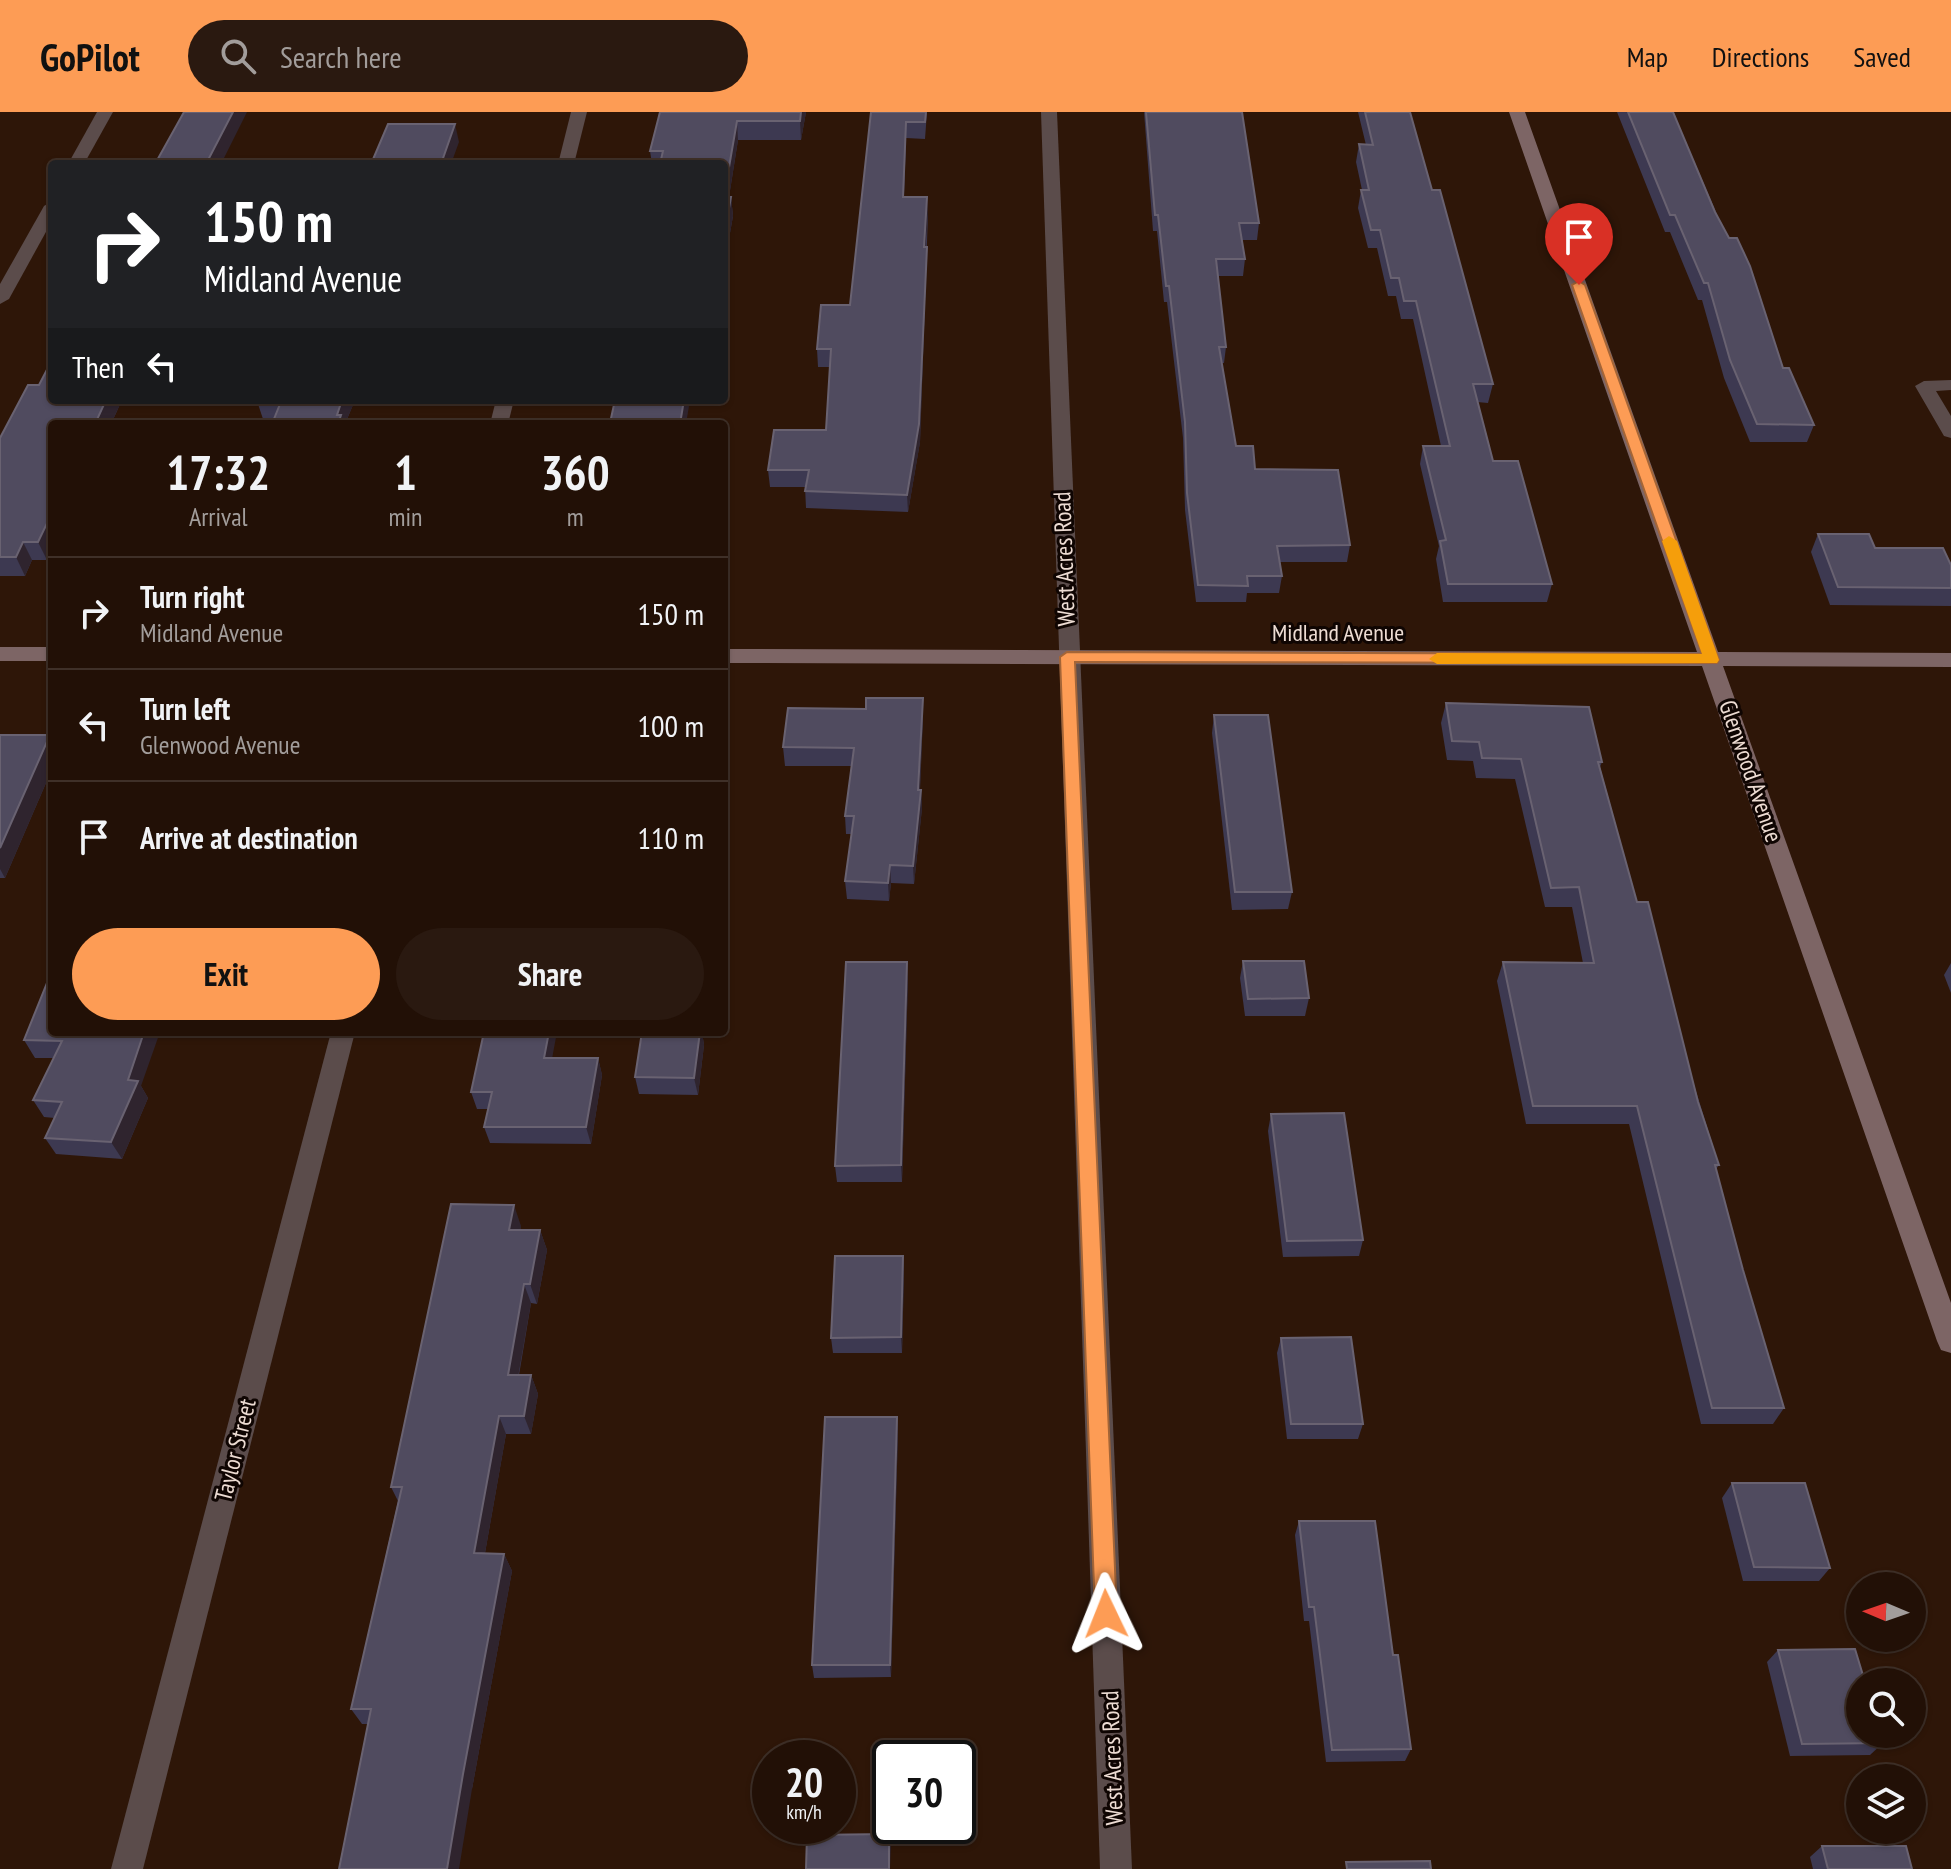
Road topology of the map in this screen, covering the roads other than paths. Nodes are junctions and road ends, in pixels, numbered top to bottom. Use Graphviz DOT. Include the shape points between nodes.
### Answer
graph roads {
  1 [pos="105,112"];
  2 [pos="579,112"];
  3 [pos="1049,112"];
  4 [pos="1517,112"];
  5 [pos="78,160"];
  6 [pos="567,160"];
  7 [pos="48,213"];
  8 [pos="0,299"];
  9 [pos="1951,385"];
  10 [pos="1951,432"];
  11 [pos="0,654"];
  12 [pos="48,654"];
  13 [pos="728,656"];
  14 [pos="1067,657"];
  15 [pos="1711,660"];
  16 [pos="1951,660"];
  17 [pos="342,1036"];
  18 [pos="1951,1341"];
  19 [pos="127,1869"];
  20 [pos="1116,1869"];
  1 -- 5 [label="street"];
  2 -- 6 [label="street"];
  3 -- 14 [label="street, West Acres Road"];
  4 -- 15 [label="street, Glenwood Avenue"];
  7 -- 8 [label="street"];
  9 -- 10 [label="street" via="1924,386"];
  11 -- 12 [label="street"];
  13 -- 14 [label="street, Midland Avenue"];
  14 -- 15 [label="street, Midland Avenue"];
  14 -- 20 [label="street, West Acres Road"];
  15 -- 16 [label="street, Midland Avenue"];
  15 -- 18 [label="street, Glenwood Avenue"];
  17 -- 19 [label="street, Taylor Street"];
}
